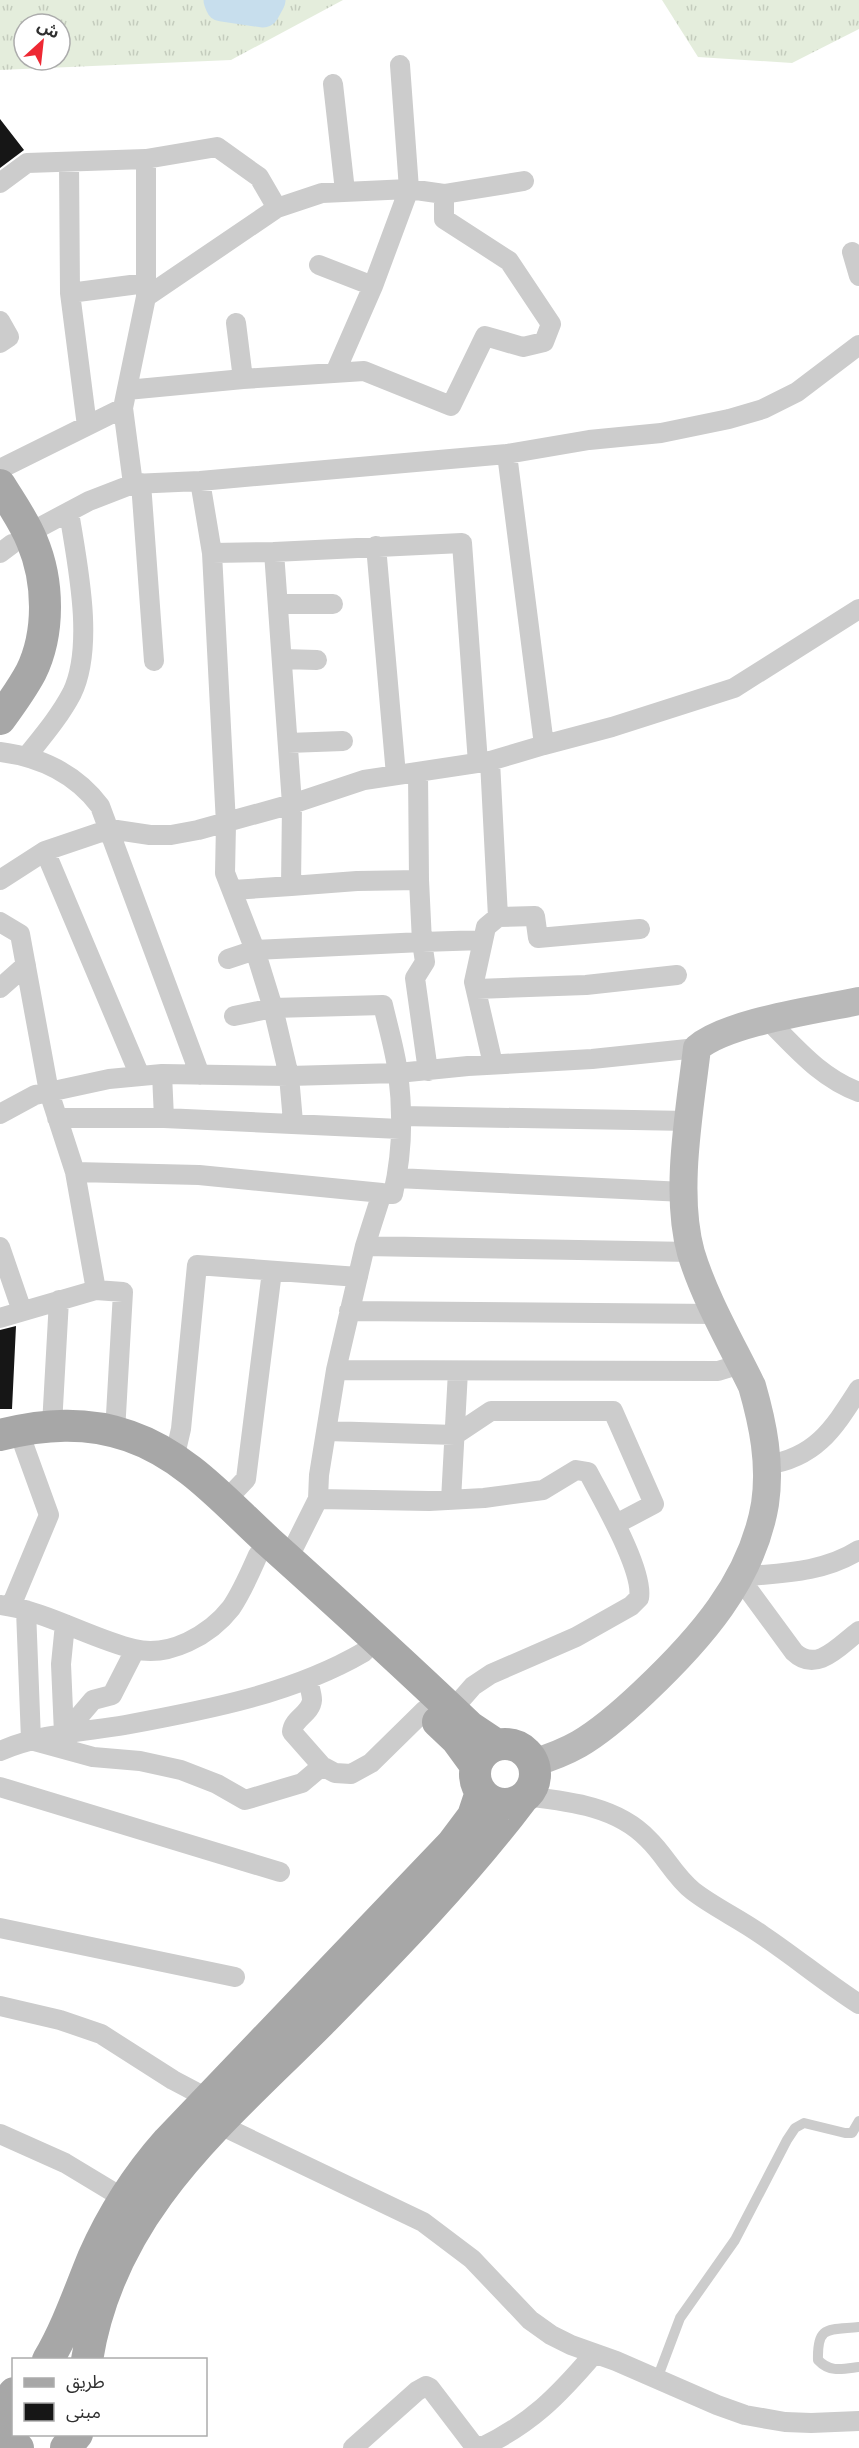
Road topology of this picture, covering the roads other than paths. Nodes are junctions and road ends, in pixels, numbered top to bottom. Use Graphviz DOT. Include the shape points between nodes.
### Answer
graph roads {
  1 [pos="400,65"];
  2 [pos="333,84"];
  3 [pos="146,159"];
  4 [pos="69,162"];
  5 [pos="524,181"];
  6 [pos="0,183"];
  7 [pos="409,189"];
  8 [pos="345,191"];
  9 [pos="444,194"];
  10 [pos="277,208"];
  11 [pos="852,252"];
  12 [pos="319,265"];
  13 [pos="859,276"];
  14 [pos="373,286"];
  15 [pos="146,290"];
  16 [pos="70,293"];
  17 [pos="0,321"];
  18 [pos="236,323"];
  19 [pos="0,343"];
  20 [pos="859,345"];
  21 [pos="335,373"];
  22 [pos="243,379"];
  23 [pos="125,399"];
  24 [pos="87,426"];
  25 [pos="507,454"];
  26 [pos="0,469"];
  27 [pos="200,481"];
  28 [pos="137,484"];
  29 [pos="0,485"];
  30 [pos="69,512"];
  31 [pos="10,538"];
  32 [pos="376,546"];
  33 [pos="274,552"];
  34 [pos="212,553"];
  35 [pos="278,604"];
  36 [pos="333,604"];
  37 [pos="859,609"];
  38 [pos="282,659"];
  39 [pos="317,660"];
  40 [pos="154,661"];
  41 [pos="0,688"];
  42 [pos="0,719"];
  43 [pos="343,741"];
  44 [pos="288,743"];
  45 [pos="544,745"];
  46 [pos="0,752"];
  47 [pos="27,756"];
  48 [pos="484,762"];
  49 [pos="418,772"];
  50 [pos="396,775"];
  51 [pos="292,804"];
  52 [pos="225,824"];
  53 [pos="110,829"];
  54 [pos="45,851"];
  55 [pos="0,880"];
  56 [pos="419,880"];
  57 [pos="291,886"];
  58 [pos="233,890"];
  59 [pos="498,916"];
  60 [pos="0,922"];
  61 [pos="640,929"];
  62 [pos="483,940"];
  63 [pos="422,942"];
  64 [pos="255,950"];
  65 [pos="228,959"];
  66 [pos="26,965"];
  67 [pos="677,975"];
  68 [pos="0,988"];
  69 [pos="477,989"];
  70 [pos="859,1001"];
  71 [pos="273,1008"];
  72 [pos="234,1016"];
  73 [pos="769,1021"];
  74 [pos="697,1048"];
  75 [pos="493,1064"];
  76 [pos="428,1071"];
  77 [pos="398,1073"];
  78 [pos="162,1074"];
  79 [pos="200,1075"];
  80 [pos="140,1076"];
  81 [pos="289,1076"];
  82 [pos="49,1092"];
  83 [pos="859,1092"];
  84 [pos="0,1114"];
  85 [pos="57,1118"];
  86 [pos="164,1118"];
  87 [pos="689,1121"];
  88 [pos="292,1122"];
  89 [pos="400,1122"];
  90 [pos="75,1172"];
  91 [pos="397,1178"];
  92 [pos="684,1192"];
  93 [pos="382,1193"];
  94 [pos="365,1246"];
  95 [pos="0,1247"];
  96 [pos="691,1252"];
  97 [pos="272,1271"];
  98 [pos="358,1277"];
  99 [pos="96,1290"];
  100 [pos="59,1300"];
  101 [pos="22,1311"];
  102 [pos="349,1311"];
  103 [pos="717,1314"];
  104 [pos="0,1318"];
  105 [pos="741,1364"];
  106 [pos="336,1370"];
  107 [pos="458,1371"];
  108 [pos="859,1389"];
  109 [pos="52,1425"];
  110 [pos="327,1431"];
  111 [pos="115,1432"];
  112 [pos="455,1435"];
  113 [pos="8,1445"];
  114 [pos="174,1459"];
  115 [pos="766,1465"];
  116 [pos="318,1499"];
  117 [pos="226,1500"];
  118 [pos="451,1500"];
  119 [pos="616,1524"];
  120 [pos="859,1550"];
  121 [pos="273,1557"];
  122 [pos="740,1577"];
  123 [pos="12,1607"];
  124 [pos="65,1624"];
  125 [pos="859,1631"];
  126 [pos="135,1650"];
  127 [pos="364,1652"];
  128 [pos="308,1680"];
  129 [pos="439,1710"];
  130 [pos="64,1734"];
  131 [pos="31,1740"];
  132 [pos="0,1750"];
  133 [pos="533,1763"];
  134 [pos="322,1766"];
  135 [pos="484,1767"];
  136 [pos="0,1787"];
  137 [pos="523,1797"];
  138 [pos="280,1872"];
  139 [pos="0,1928"];
  140 [pos="235,1977"];
  141 [pos="859,2004"];
  142 [pos="0,2006"];
  143 [pos="213,2111"];
  144 [pos="859,2121"];
  145 [pos="0,2134"];
  146 [pos="123,2198"];
  147 [pos="859,2327"];
  148 [pos="594,2354"];
  149 [pos="49,2358"];
  150 [pos="87,2358"];
  151 [pos="859,2367"];
  152 [pos="657,2379"];
  153 [pos="6,2409"];
  154 [pos="859,2421"];
  155 [pos="18,2448"];
  156 [pos="353,2448"];
  1 -- 7 [label="street"];
  2 -- 8 [label="street"];
  3 -- 4 [label="street"];
  3 -- 10 [label="street" via="217,147 259,177"];
  3 -- 15 [label="street"];
  4 -- 6 [label="street" via="27,164"];
  4 -- 16 [label="street"];
  5 -- 9 [label="street"];
  7 -- 8 [label="street"];
  7 -- 9 [label="street"];
  7 -- 14 [label="street"];
  8 -- 10 [label="street" via="322,193"];
  9 -- 21 [label="street" via="444,219 509,261 551,324 544,342 523,347 485,336 451,406 364,371"];
  10 -- 15 [label="street"];
  11 -- 13 [label="street"];
  12 -- 14 [label="street"];
  14 -- 21 [label="street"];
  15 -- 16 [label="street"];
  15 -- 23 [label="street"];
  16 -- 24 [label="street"];
  17 -- 19 [label="street" via="9,337"];
  18 -- 22 [label="street"];
  20 -- 25 [label="street" via="798,392 738,417 661,433"];
  21 -- 22 [label="street"];
  22 -- 23 [label="street"];
  23 -- 24 [label="street"];
  23 -- 28 [label="street"];
  24 -- 26 [label="street"];
  25 -- 27 [label="street"];
  25 -- 45 [label="street"];
  27 -- 28 [label="street"];
  27 -- 34 [label="street"];
  28 -- 30 [label="street"];
  28 -- 40 [label="street"];
  29 -- 31 [label="main road"];
  30 -- 31 [label="street"];
  30 -- 47 [label="street" via="79,579 83,649 80,671 57,718"];
  31 -- 41 [label="main road" via="25,587 25,628 19,654"];
  31 -- 42 [label="main road" via="42,575 43,636 31,672"];
  32 -- 33 [label="street"];
  32 -- 48 [label="street" via="462,543"];
  32 -- 50 [label="street"];
  33 -- 34 [label="street"];
  33 -- 35 [label="street"];
  34 -- 52 [label="street"];
  35 -- 36 [label="street"];
  35 -- 38 [label="street"];
  37 -- 45 [label="street" via="734,688"];
  38 -- 39 [label="street"];
  38 -- 44 [label="street"];
  43 -- 44 [label="street"];
  44 -- 51 [label="street"];
  45 -- 48 [label="street"];
  46 -- 47 [label="street"];
  47 -- 53 [label="street" via="80,783 100,806"];
  48 -- 49 [label="street"];
  48 -- 59 [label="street"];
  49 -- 50 [label="street"];
  49 -- 56 [label="street"];
  50 -- 51 [label="street" via="364,780"];
  51 -- 52 [label="street"];
  51 -- 57 [label="street"];
  52 -- 53 [label="street" via="171,835"];
  52 -- 58 [label="street" via="225,873"];
  53 -- 54 [label="street"];
  53 -- 79 [label="street"];
  54 -- 55 [label="street"];
  54 -- 80 [label="street"];
  56 -- 57 [label="street"];
  56 -- 63 [label="street"];
  57 -- 58 [label="street"];
  58 -- 64 [label="street"];
  59 -- 61 [label="street" via="535,916 538,938"];
  59 -- 62 [label="street" via="486,927"];
  60 -- 66 [label="street" via="21,934"];
  62 -- 63 [label="street"];
  62 -- 69 [label="street" via="474,981"];
  63 -- 64 [label="street"];
  63 -- 76 [label="street" via="425,962 415,978"];
  64 -- 65 [label="street"];
  64 -- 71 [label="street"];
  66 -- 68 [label="street"];
  66 -- 82 [label="street"];
  67 -- 69 [label="street" via="586,986"];
  69 -- 75 [label="street"];
  70 -- 73 [label="street"];
  71 -- 72 [label="street"];
  71 -- 77 [label="street" via="383,1005"];
  71 -- 81 [label="street"];
  73 -- 74 [label="street" via="709,1038"];
  73 -- 83 [label="street" via="818,1070 837,1084"];
  74 -- 75 [label="street"];
  74 -- 87 [label="street"];
  75 -- 76 [label="street"];
  76 -- 77 [label="street"];
  77 -- 81 [label="street"];
  77 -- 89 [label="street"];
  78 -- 79 [label="street"];
  78 -- 80 [label="street"];
  78 -- 86 [label="street"];
  79 -- 81 [label="street"];
  80 -- 82 [label="street"];
  81 -- 88 [label="street"];
  82 -- 84 [label="street"];
  82 -- 85 [label="street"];
  85 -- 86 [label="street"];
  85 -- 90 [label="street"];
  86 -- 88 [label="street"];
  87 -- 89 [label="street"];
  87 -- 92 [label="street"];
  88 -- 89 [label="street"];
  89 -- 91 [label="street"];
  90 -- 93 [label="street" via="199,1175"];
  90 -- 99 [label="street"];
  91 -- 92 [label="street"];
  91 -- 93 [label="street" via="393,1194"];
  92 -- 96 [label="street"];
  93 -- 94 [label="street"];
  94 -- 96 [label="street"];
  94 -- 98 [label="street"];
  95 -- 101 [label="street"];
  96 -- 103 [label="street"];
  97 -- 98 [label="street"];
  97 -- 114 [label="street" via="197,1265 181,1429"];
  97 -- 117 [label="street" via="246,1479"];
  98 -- 102 [label="street"];
  99 -- 100 [label="street"];
  99 -- 111 [label="street" via="123,1292"];
  100 -- 101 [label="street"];
  100 -- 109 [label="street"];
  101 -- 104 [label="street"];
  102 -- 103 [label="street"];
  102 -- 106 [label="street"];
  103 -- 105 [label="street"];
  105 -- 107 [label="street" via="718,1371"];
  105 -- 115 [label="street" via="756,1401"];
  106 -- 107 [label="street"];
  106 -- 110 [label="street"];
  107 -- 112 [label="street"];
  108 -- 115 [label="street" via="824,1439 802,1455"];
  109 -- 111 [label="main road" via="83,1425"];
  109 -- 113 [label="main road"];
  110 -- 112 [label="street"];
  110 -- 116 [label="street"];
  111 -- 114 [label="main road"];
  112 -- 118 [label="street"];
  112 -- 119 [label="street" via="491,1412 613,1411 654,1504"];
  113 -- 121 [label="main road" via="82,1443 124,1454 155,1468 186,1489"];
  113 -- 123 [label="street" via="49,1515"];
  114 -- 117 [label="main road"];
  115 -- 122 [label="street" via="765,1505"];
  116 -- 118 [label="street"];
  116 -- 121 [label="street"];
  117 -- 121 [label="main road"];
  118 -- 119 [label="street" via="543,1490 582,1470 588,1472"];
  119 -- 129 [label="street" via="639,1583 639,1598 576,1637 491,1674"];
  120 -- 122 [label="street" via="831,1564 805,1570"];
  121 -- 126 [label="street" via="223,1617 193,1639 159,1651"];
  121 -- 127 [label="main road"];
  121 -- 129 [label="main road"];
  122 -- 125 [label="street" via="803,1659 824,1658"];
  122 -- 133 [label="street" via="720,1611 681,1657 629,1706 580,1743"];
  123 -- 124 [label="street"];
  123 -- 131 [label="street"];
  124 -- 126 [label="street"];
  124 -- 130 [label="street" via="61,1664"];
  126 -- 130 [label="street" via="112,1695 93,1700"];
  127 -- 128 [label="street"];
  127 -- 129 [label="main road"];
  128 -- 130 [label="street" via="187,1712"];
  128 -- 134 [label="street" via="311,1703 292,1732"];
  129 -- 134 [label="street" via="365,1768 343,1774"];
  129 -- 135 [label="main road" via="476,1731"];
  130 -- 131 [label="street"];
  131 -- 132 [label="street"];
  131 -- 134 [label="street" via="93,1757 181,1770 245,1800 302,1783"];
  133 -- 135 [label="main road" via="519,1747 506,1744"];
  133 -- 137 [label="main road" via="535,1778"];
  135 -- 137 [label="main road" via="488,1799 503,1804"];
  135 -- 143 [label="main road" via="473,1816 452,1844"];
  136 -- 138 [label="street"];
  137 -- 141 [label="street" via="580,1804 631,1825 648,1838 671,1869 695,1892 762,1934"];
  137 -- 143 [label="main road" via="477,1857 325,2018"];
  139 -- 140 [label="street"];
  142 -- 143 [label="street" via="101,2034"];
  143 -- 146 [label="main road" via="156,2155"];
  143 -- 148 [label="street" via="423,2222 472,2259 530,2320 551,2335"];
  143 -- 150 [label="main road" via="136,2225 100,2305"];
  144 -- 152 [label="lane" via="852,2133 804,2123 795,2128 735,2240 680,2318"];
  145 -- 146 [label="street" via="65,2163"];
  146 -- 149 [label="main road"];
  147 -- 151 [label="lane" via="829,2330 818,2341 818,2360 824,2366 831,2370"];
  148 -- 152 [label="street"];
  148 -- 156 [label="street" via="537,2414 480,2448 426,2386"];
  152 -- 154 [label="street" via="745,2415 802,2423"];
  153 -- 155 [label="main road" via="7,2436"];
}
